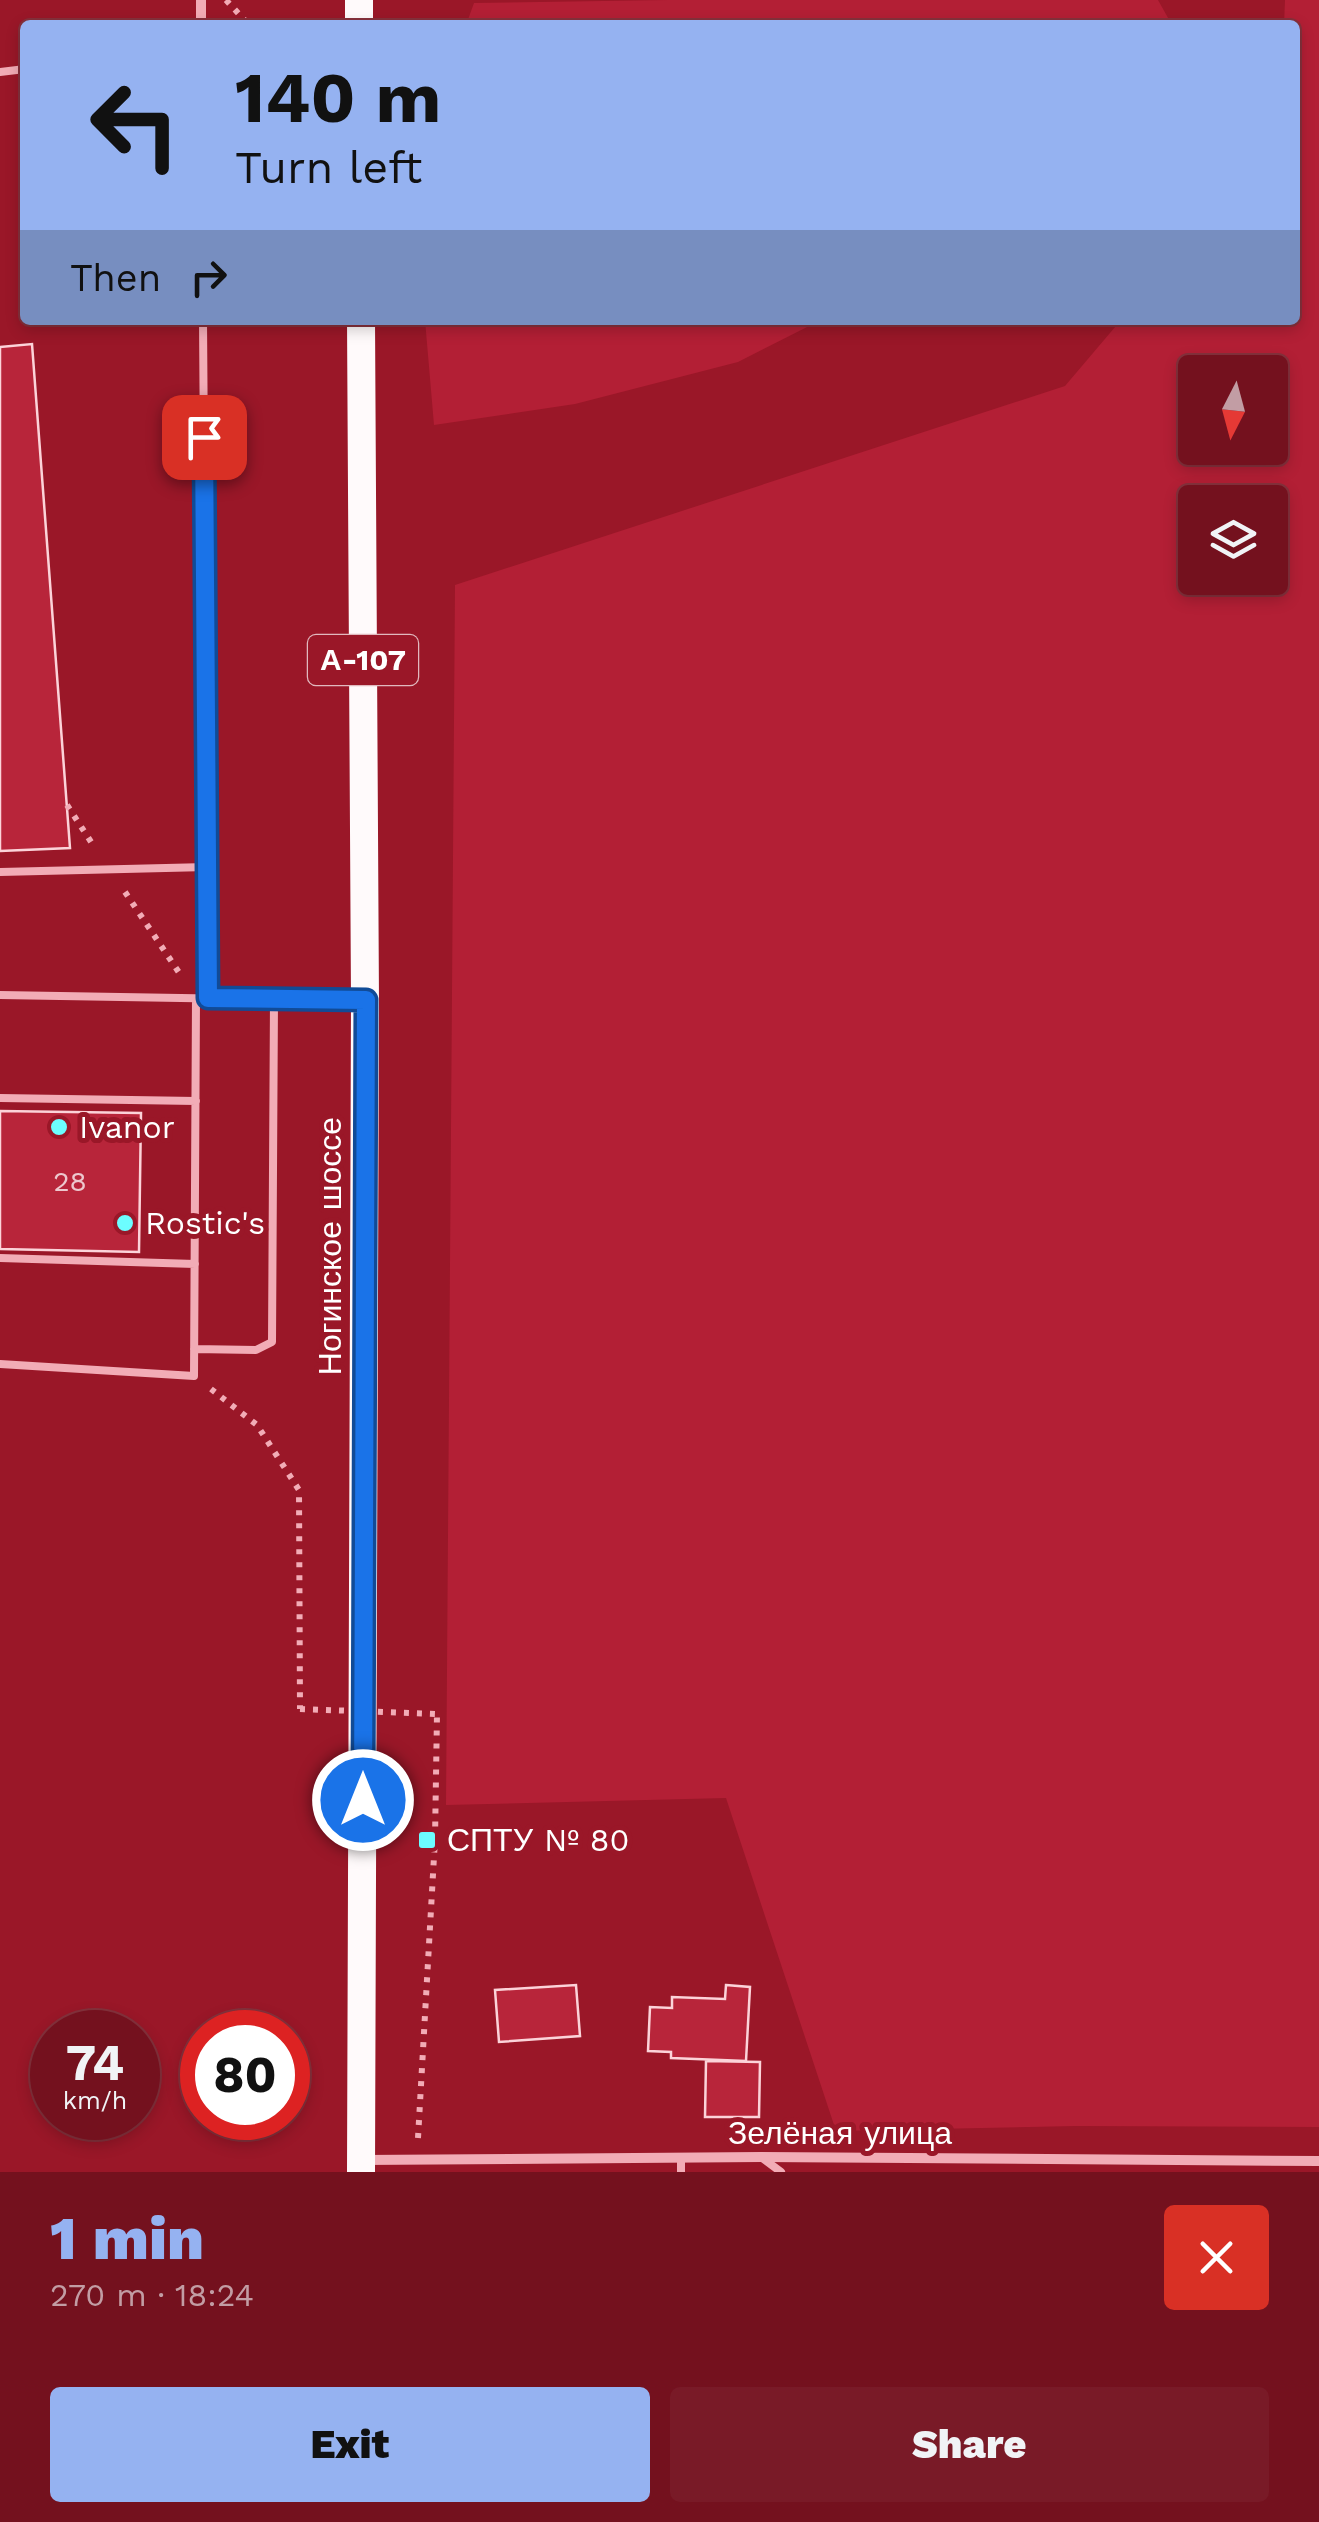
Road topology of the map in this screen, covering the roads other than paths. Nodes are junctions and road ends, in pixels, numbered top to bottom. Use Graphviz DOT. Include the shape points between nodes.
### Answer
graph roads {
  1 [pos="204,325"];
  2 [pos="361,325"];
  3 [pos="207,868"];
  4 [pos="0,872"];
  5 [pos="0,995"];
  6 [pos="208,998"];
  7 [pos="196,999"];
  8 [pos="274,999"];
  9 [pos="366,1000"];
  10 [pos="0,1098"];
  11 [pos="196,1101"];
  12 [pos="0,1258"];
  13 [pos="195,1264"];
  14 [pos="194,1349"];
  15 [pos="0,1364"];
  16 [pos="762,2157"];
  17 [pos="681,2158"];
  18 [pos="1319,2161"];
  19 [pos="361,2166"];
  20 [pos="681,2172"];
  21 [pos="780,2172"];
  1 -- 3 [label="lane"];
  2 -- 9 [label="highway, Ногинское шоссе / А-107"];
  3 -- 4 [label="lane"];
  3 -- 6 [label="lane"];
  5 -- 7 [label="lane"];
  6 -- 7 [label="lane"];
  6 -- 8 [label="lane"];
  7 -- 11 [label="lane"];
  8 -- 9 [label="lane"];
  8 -- 14 [label="lane" via="272,1342 256,1350"];
  9 -- 19 [label="highway, Ногинское шоссе / А-107"];
  10 -- 11 [label="lane"];
  11 -- 13 [label="lane"];
  12 -- 13 [label="lane"];
  13 -- 14 [label="lane"];
  14 -- 15 [label="lane" via="194,1376"];
  16 -- 17 [label="street, Зелёная улица"];
  16 -- 18 [label="street, Зелёная улица"];
  16 -- 21 [label="lane"];
  17 -- 19 [label="street, Зелёная улица"];
  17 -- 20 [label="lane"];
}
